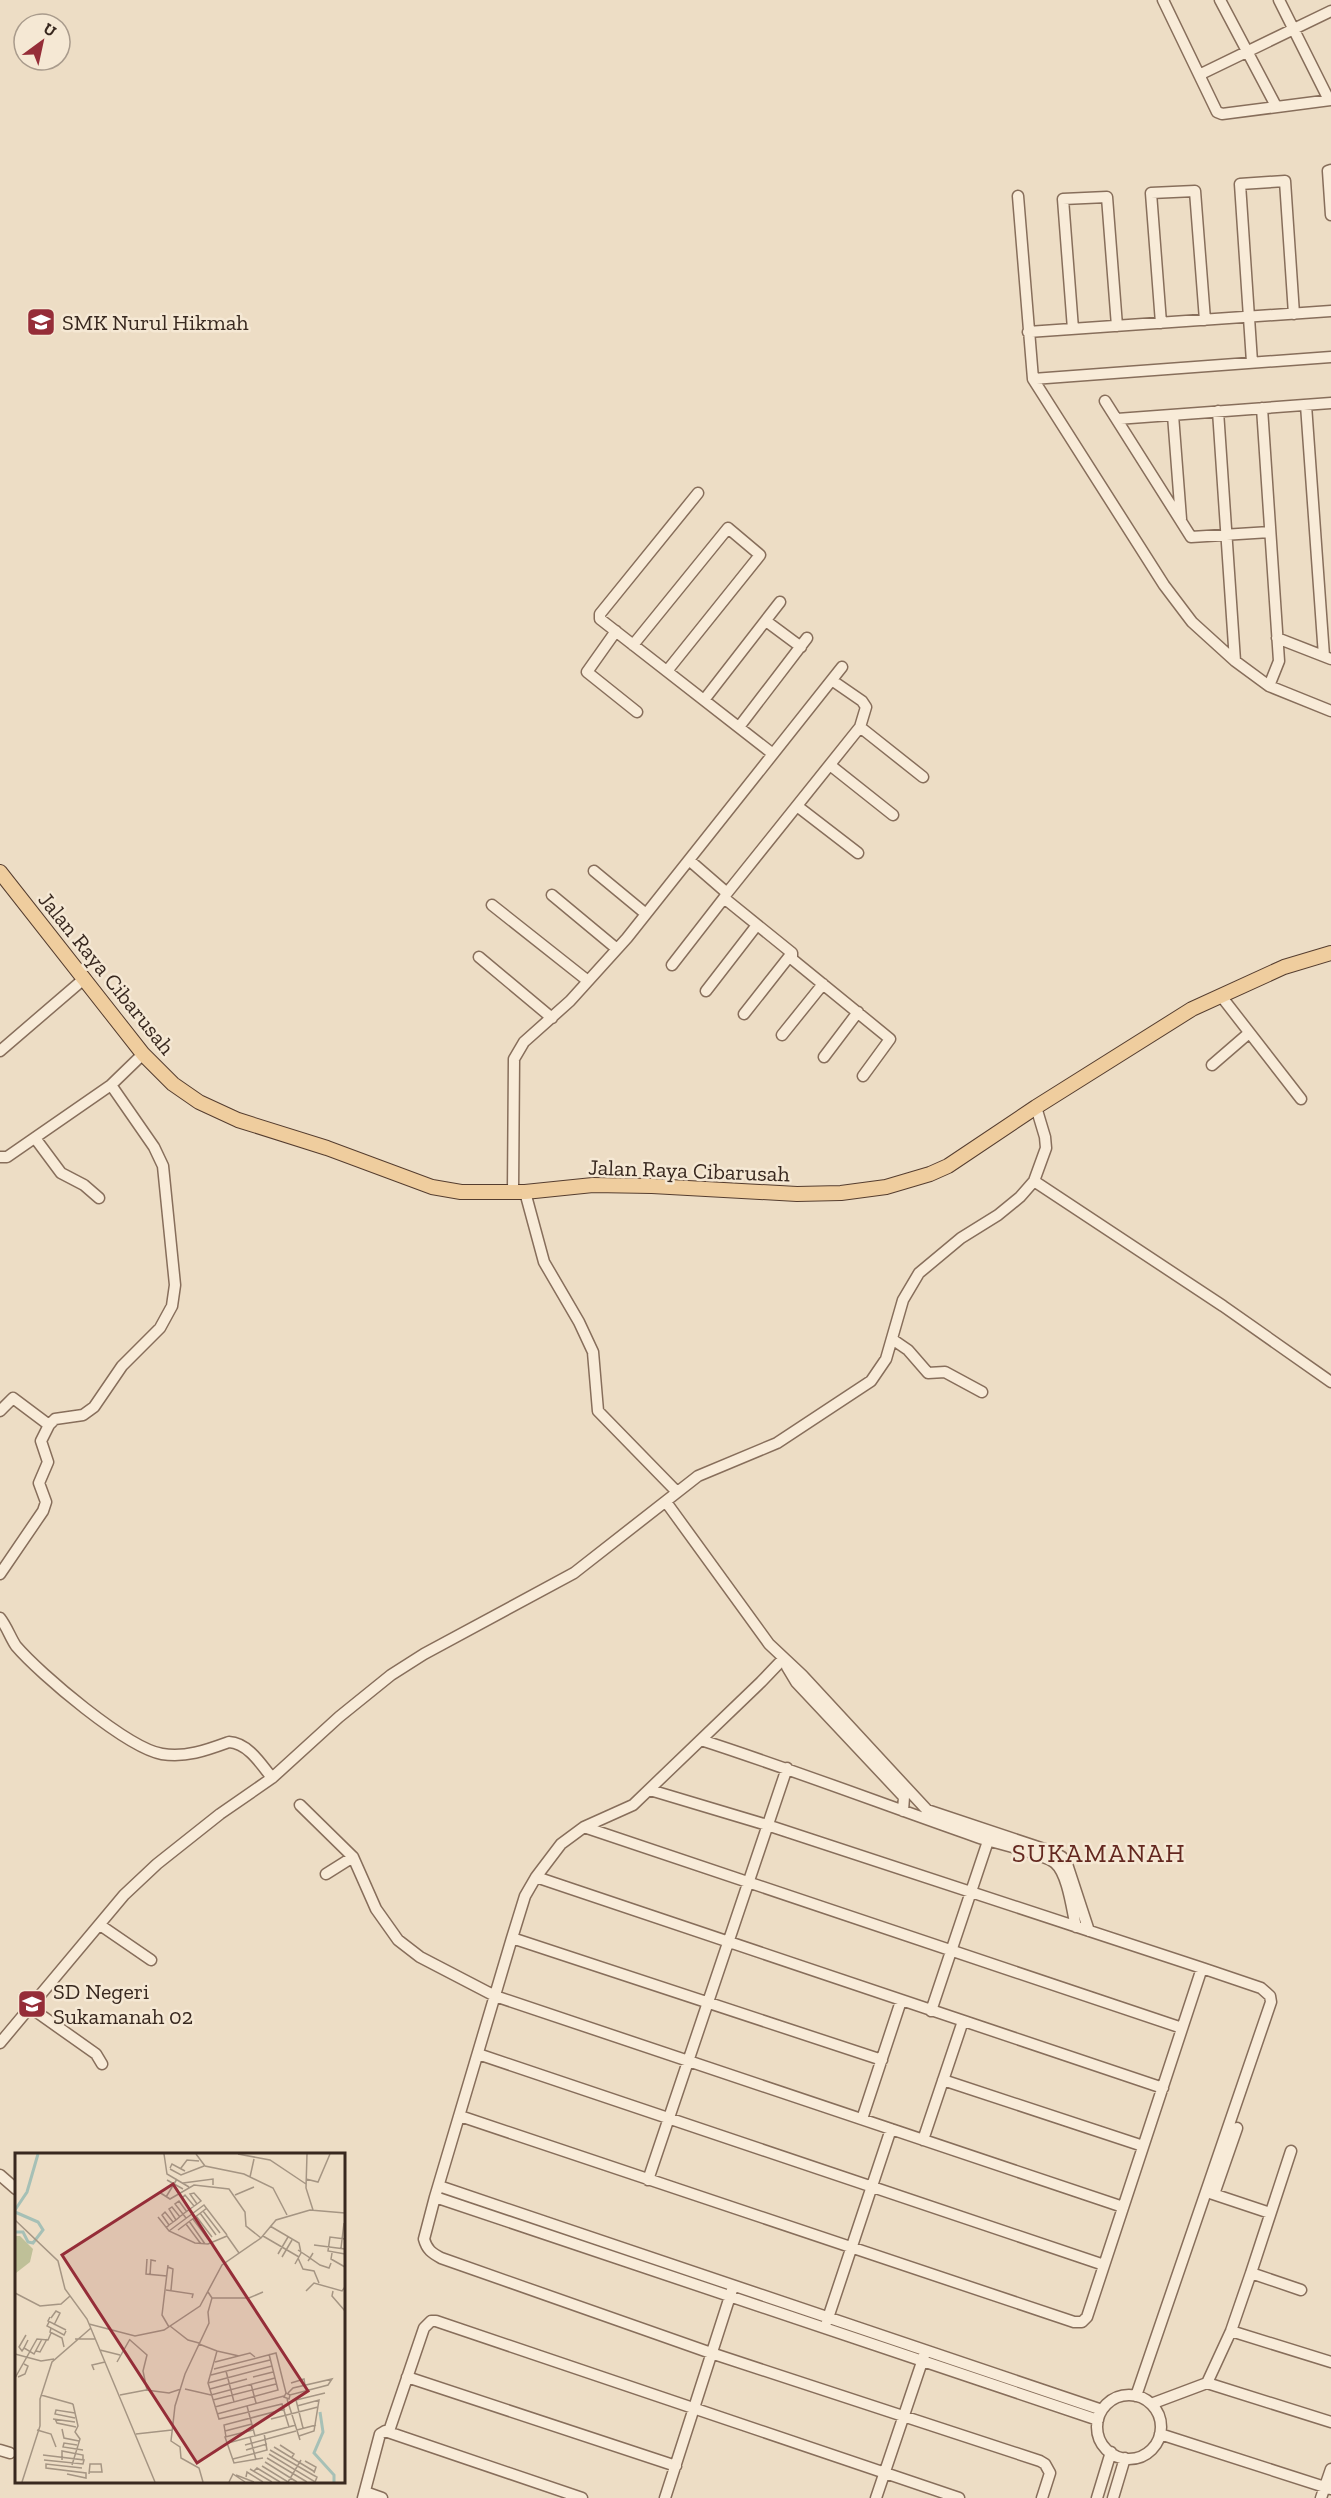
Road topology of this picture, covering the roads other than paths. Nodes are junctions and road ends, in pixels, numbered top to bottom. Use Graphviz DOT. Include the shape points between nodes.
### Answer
graph roads {
  1 [pos="1163,0"];
  2 [pos="1220,0"];
  3 [pos="1279,0"];
  4 [pos="1331,11"];
  5 [pos="1295,29"];
  6 [pos="1247,52"];
  7 [pos="1201,75"];
  8 [pos="1330,100"];
  9 [pos="1276,106"];
  10 [pos="1331,170"];
  11 [pos="1018,196"];
  12 [pos="1331,215"];
  13 [pos="1331,311"];
  14 [pos="1294,314"];
  15 [pos="1249,317"];
  16 [pos="1205,320"];
  17 [pos="1161,323"];
  18 [pos="1117,326"];
  19 [pos="1073,329"];
  20 [pos="1028,332"];
  21 [pos="1331,357"];
  22 [pos="1252,362"];
  23 [pos="1032,378"];
  24 [pos="1105,401"];
  25 [pos="1331,403"];
  26 [pos="1306,405"];
  27 [pos="1262,408"];
  28 [pos="1218,411"];
  29 [pos="1173,415"];
  30 [pos="1117,419"];
  31 [pos="699,493"];
  32 [pos="1181,521"];
  33 [pos="1270,532"];
  34 [pos="1226,535"];
  35 [pos="780,602"];
  36 [pos="765,621"];
  37 [pos="616,631"];
  38 [pos="1277,638"];
  39 [pos="633,645"];
  40 [pos="1327,657"];
  41 [pos="1235,661"];
  42 [pos="842,667"];
  43 [pos="667,670"];
  44 [pos="833,681"];
  45 [pos="1269,686"];
  46 [pos="704,700"];
  47 [pos="1331,711"];
  48 [pos="637,712"];
  49 [pos="739,727"];
  50 [pos="860,727"];
  51 [pos="773,754"];
  52 [pos="830,765"];
  53 [pos="923,777"];
  54 [pos="797,806"];
  55 [pos="893,815"];
  56 [pos="858,854"];
  57 [pos="689,860"];
  58 [pos="594,871"];
  59 [pos="0,872"];
  60 [pos="552,895"];
  61 [pos="725,896"];
  62 [pos="492,905"];
  63 [pos="646,914"];
  64 [pos="758,925"];
  65 [pos="617,949"];
  66 [pos="792,953"];
  67 [pos="1331,953"];
  68 [pos="479,957"];
  69 [pos="672,965"];
  70 [pos="85,978"];
  71 [pos="588,981"];
  72 [pos="823,984"];
  73 [pos="706,991"];
  74 [pos="1221,996"];
  75 [pos="858,1012"];
  76 [pos="744,1014"];
  77 [pos="552,1017"];
  78 [pos="1250,1033"];
  79 [pos="782,1035"];
  80 [pos="0,1051"];
  81 [pos="143,1054"];
  82 [pos="824,1057"];
  83 [pos="1212,1065"];
  84 [pos="863,1076"];
  85 [pos="111,1085"];
  86 [pos="1301,1099"];
  87 [pos="1036,1107"];
  88 [pos="35,1138"];
  89 [pos="0,1157"];
  90 [pos="1034,1181"];
  91 [pos="519,1192"];
  92 [pos="99,1198"];
  93 [pos="892,1339"];
  94 [pos="1331,1382"];
  95 [pos="982,1392"];
  96 [pos="0,1411"];
  97 [pos="49,1425"];
  98 [pos="677,1492"];
  99 [pos="666,1502"];
  100 [pos="0,1574"];
  101 [pos="0,1618"];
  102 [pos="783,1659"];
  103 [pos="701,1740"];
  104 [pos="787,1768"];
  105 [pos="272,1778"];
  106 [pos="650,1790"];
  107 [pos="300,1805"];
  108 [pos="903,1811"];
  109 [pos="767,1825"];
  110 [pos="584,1827"];
  111 [pos="988,1841"];
  112 [pos="353,1857"];
  113 [pos="326,1874"];
  114 [pos="536,1877"];
  115 [pos="748,1883"];
  116 [pos="971,1892"];
  117 [pos="100,1925"];
  118 [pos="1076,1927"];
  119 [pos="1089,1931"];
  120 [pos="512,1938"];
  121 [pos="728,1943"];
  122 [pos="951,1951"];
  123 [pos="151,1960"];
  124 [pos="1202,1968"];
  125 [pos="495,1996"];
  126 [pos="901,2001"];
  127 [pos="708,2002"];
  128 [pos="31,2008"];
  129 [pos="931,2011"];
  130 [pos="963,2021"];
  131 [pos="1182,2028"];
  132 [pos="0,2043"];
  133 [pos="478,2054"];
  134 [pos="882,2060"];
  135 [pos="688,2061"];
  136 [pos="102,2064"];
  137 [pos="943,2080"];
  138 [pos="1162,2088"];
  139 [pos="460,2116"];
  140 [pos="669,2118"];
  141 [pos="862,2119"];
  142 [pos="1237,2128"];
  143 [pos="891,2129"];
  144 [pos="923,2140"];
  145 [pos="1143,2146"];
  146 [pos="1291,2151"];
  147 [pos="0,2175"];
  148 [pos="648,2180"];
  149 [pos="872,2186"];
  150 [pos="15,2188"];
  151 [pos="437,2191"];
  152 [pos="1210,2193"];
  153 [pos="1123,2207"];
  154 [pos="1270,2213"];
  155 [pos="851,2249"];
  156 [pos="1104,2265"];
  157 [pos="1251,2273"];
  158 [pos="731,2290"];
  159 [pos="1301,2290"];
  160 [pos="826,2322"];
  161 [pos="1231,2331"];
  162 [pos="711,2353"];
  163 [pos="924,2355"];
  164 [pos="1331,2362"];
  165 [pos="406,2377"];
  166 [pos="1207,2383"];
  167 [pos="1136,2396"];
  168 [pos="1151,2404"];
  169 [pos="694,2409"];
  170 [pos="1100,2415"];
  171 [pos="904,2416"];
  172 [pos="1331,2422"];
  173 [pos="389,2432"];
  174 [pos="1160,2434"];
  175 [pos="1111,2452"];
  176 [pos="1125,2458"];
  177 [pos="676,2466"];
  178 [pos="1331,2469"];
  179 [pos="885,2473"];
  180 [pos="1325,2491"];
  181 [pos="364,2495"];
  182 [pos="382,2498"];
  183 [pos="582,2498"];
  184 [pos="665,2498"];
  185 [pos="876,2498"];
  186 [pos="959,2498"];
  187 [pos="1042,2498"];
  188 [pos="1097,2498"];
  189 [pos="1113,2498"];
  1 -- 7 [label="street"];
  2 -- 6 [label="street"];
  3 -- 5 [label="street"];
  4 -- 5 [label="street"];
  5 -- 6 [label="street"];
  5 -- 8 [label="street"];
  6 -- 7 [label="street"];
  6 -- 9 [label="street"];
  7 -- 9 [label="street" via="1220,114"];
  8 -- 9 [label="street"];
  10 -- 12 [label="street"];
  11 -- 20 [label="street"];
  13 -- 14 [label="street"];
  14 -- 15 [label="street"];
  14 -- 15 [label="street" via="1285,181 1240,184"];
  15 -- 16 [label="street"];
  15 -- 22 [label="street"];
  16 -- 17 [label="street"];
  16 -- 17 [label="street" via="1195,190 1151,194"];
  17 -- 18 [label="street"];
  18 -- 19 [label="street"];
  18 -- 19 [label="street" via="1107,197 1063,199"];
  19 -- 20 [label="street"];
  20 -- 23 [label="street"];
  21 -- 22 [label="street"];
  22 -- 23 [label="street"];
  23 -- 41 [label="street" via="1178,604"];
  24 -- 30 [label="street"];
  25 -- 26 [label="street"];
  26 -- 27 [label="street"];
  26 -- 40 [label="street"];
  27 -- 28 [label="street"];
  27 -- 33 [label="street"];
  28 -- 29 [label="street"];
  28 -- 34 [label="street"];
  29 -- 30 [label="street"];
  29 -- 32 [label="street"];
  30 -- 32 [label="street"];
  31 -- 37 [label="street" via="600,614 602,621"];
  32 -- 34 [label="street" via="1191,537"];
  33 -- 34 [label="street"];
  33 -- 38 [label="street"];
  34 -- 41 [label="street"];
  35 -- 36 [label="street"];
  36 -- 46 [label="street"];
  36 -- 49 [label="street" via="804,643"];
  37 -- 39 [label="street"];
  37 -- 48 [label="street" via="587,672"];
  38 -- 40 [label="street"];
  38 -- 45 [label="street" via="1279,662"];
  39 -- 43 [label="street"];
  39 -- 43 [label="street" via="728,528 760,555"];
  41 -- 45 [label="street"];
  42 -- 44 [label="street"];
  43 -- 46 [label="street"];
  44 -- 50 [label="street" via="866,707"];
  44 -- 51 [label="street"];
  45 -- 47 [label="street"];
  46 -- 49 [label="street"];
  49 -- 51 [label="street"];
  50 -- 52 [label="street"];
  50 -- 53 [label="street"];
  51 -- 57 [label="street"];
  52 -- 54 [label="street"];
  52 -- 55 [label="street"];
  54 -- 56 [label="street"];
  54 -- 61 [label="street"];
  57 -- 61 [label="street"];
  57 -- 63 [label="street"];
  58 -- 63 [label="street"];
  59 -- 70 [label="main road, Jalan Raya Cibarusah"];
  60 -- 65 [label="street"];
  61 -- 64 [label="street"];
  61 -- 69 [label="street"];
  62 -- 71 [label="street"];
  63 -- 65 [label="street"];
  64 -- 66 [label="street"];
  64 -- 73 [label="street"];
  65 -- 71 [label="street"];
  66 -- 72 [label="street" via="792,959"];
  66 -- 76 [label="street"];
  67 -- 74 [label="main road, Jalan Raya Cibarusah" via="1284,967"];
  68 -- 77 [label="street"];
  70 -- 80 [label="street"];
  70 -- 81 [label="main road, Jalan Raya Cibarusah"];
  71 -- 77 [label="street"];
  72 -- 75 [label="street"];
  72 -- 79 [label="street"];
  74 -- 78 [label="street"];
  74 -- 87 [label="main road, Jalan Raya Cibarusah" via="1180,1016"];
  75 -- 82 [label="street"];
  75 -- 84 [label="street" via="890,1039"];
  77 -- 91 [label="street" via="524,1042 514,1059"];
  78 -- 83 [label="street"];
  78 -- 86 [label="street"];
  81 -- 85 [label="street"];
  81 -- 91 [label="main road, Jalan Raya Cibarusah" via="173,1084 199,1102 238,1120 447,1191"];
  85 -- 88 [label="street"];
  85 -- 97 [label="street" via="163,1166 175,1285 172,1306 160,1329 128,1359 94,1407 83,1415 55,1419"];
  87 -- 90 [label="street" via="1046,1148"];
  87 -- 91 [label="main road, Jalan Raya Cibarusah" via="948,1166 867,1191 796,1194 593,1185"];
  88 -- 89 [label="street" via="7,1157"];
  88 -- 92 [label="street" via="61,1173"];
  90 -- 93 [label="street" via="998,1215 961,1238 919,1273 903,1300"];
  90 -- 94 [label="street"];
  91 -- 98 [label="street" via="544,1262 593,1352 598,1411"];
  93 -- 95 [label="street" via="928,1373 945,1372"];
  93 -- 98 [label="street" via="880,1370 861,1390 777,1443 704,1473"];
  96 -- 97 [label="street" via="14,1399"];
  97 -- 100 [label="street" via="41,1441 48,1462 39,1483 46,1502"];
  98 -- 99 [label="street"];
  99 -- 102 [label="street" via="756,1628"];
  99 -- 105 [label="street" via="574,1574 405,1665"];
  101 -- 105 [label="street" via="21,1651 122,1736 161,1754 177,1755 236,1742"];
  102 -- 103 [label="street"];
  102 -- 108 [label="street" via="796,1682 904,1797"];
  102 -- 119 [label="street" via="927,1810 1062,1857"];
  103 -- 104 [label="street"];
  103 -- 106 [label="street"];
  104 -- 108 [label="street"];
  104 -- 109 [label="street"];
  105 -- 117 [label="street" via="157,1864"];
  106 -- 109 [label="street"];
  106 -- 110 [label="street" via="620,1813"];
  107 -- 112 [label="street"];
  108 -- 111 [label="street"];
  109 -- 115 [label="street"];
  109 -- 116 [label="street"];
  110 -- 114 [label="street" via="561,1844"];
  110 -- 115 [label="street"];
  111 -- 116 [label="street"];
  111 -- 118 [label="street" via="1056,1864 1070,1898"];
  112 -- 113 [label="street"];
  112 -- 125 [label="street" via="376,1909 398,1940 420,1957"];
  114 -- 120 [label="street" via="525,1896"];
  114 -- 121 [label="street"];
  115 -- 121 [label="street"];
  115 -- 122 [label="street"];
  116 -- 118 [label="street"];
  116 -- 122 [label="street"];
  117 -- 123 [label="street"];
  117 -- 128 [label="street"];
  118 -- 119 [label="street"];
  119 -- 124 [label="street"];
  120 -- 125 [label="street"];
  120 -- 127 [label="street"];
  121 -- 126 [label="street"];
  121 -- 127 [label="street"];
  122 -- 129 [label="street"];
  122 -- 131 [label="street"];
  124 -- 131 [label="street"];
  124 -- 152 [label="street" via="1261,1988 1271,2002"];
  125 -- 133 [label="street"];
  125 -- 135 [label="street"];
  126 -- 129 [label="street"];
  126 -- 134 [label="street"];
  127 -- 134 [label="street"];
  127 -- 135 [label="street"];
  128 -- 132 [label="street"];
  128 -- 136 [label="street" via="96,2054"];
  129 -- 130 [label="street"];
  130 -- 137 [label="street"];
  130 -- 138 [label="street"];
  131 -- 138 [label="street"];
  133 -- 139 [label="street"];
  133 -- 140 [label="street"];
  134 -- 141 [label="street"];
  135 -- 140 [label="street"];
  135 -- 141 [label="street"];
  137 -- 144 [label="street"];
  137 -- 145 [label="street"];
  138 -- 145 [label="street"];
  139 -- 148 [label="street"];
  139 -- 151 [label="street"];
  140 -- 148 [label="street"];
  140 -- 149 [label="street"];
  141 -- 143 [label="street"];
  142 -- 152 [label="street"];
  143 -- 144 [label="street"];
  143 -- 149 [label="street"];
  144 -- 153 [label="street"];
  145 -- 153 [label="street"];
  146 -- 154 [label="street"];
  147 -- 150 [label="street"];
  148 -- 155 [label="street"];
  149 -- 155 [label="street"];
  149 -- 156 [label="street"];
  151 -- 158 [label="street"];
  151 -- 162 [label="street" via="424,2239 434,2254"];
  152 -- 154 [label="street"];
  152 -- 167 [label="street"];
  153 -- 156 [label="street"];
  154 -- 157 [label="street"];
  155 -- 156 [label="street" via="1074,2322 1082,2322 1087,2316"];
  155 -- 160 [label="street"];
  157 -- 159 [label="street"];
  157 -- 161 [label="street"];
  158 -- 160 [label="street"];
  158 -- 162 [label="street"];
  160 -- 163 [label="street"];
  161 -- 164 [label="street"];
  161 -- 166 [label="street"];
  162 -- 169 [label="street"];
  162 -- 171 [label="street"];
  163 -- 170 [label="street"];
  163 -- 171 [label="street"];
  165 -- 169 [label="street" via="424,2328 436,2321"];
  165 -- 173 [label="street"];
  165 -- 177 [label="street"];
  166 -- 168 [label="street"];
  166 -- 172 [label="street"];
  167 -- 168 [label="street"];
  167 -- 170 [label="street" via="1117,2397"];
  168 -- 174 [label="street" via="1160,2418"];
  169 -- 177 [label="street"];
  169 -- 179 [label="street"];
  170 -- 175 [label="street" via="1100,2438"];
  171 -- 179 [label="street"];
  171 -- 187 [label="street" via="1046,2464 1050,2473"];
  173 -- 181 [label="street" via="380,2434"];
  173 -- 183 [label="street"];
  174 -- 176 [label="street" via="1147,2453"];
  174 -- 180 [label="street"];
  175 -- 176 [label="street"];
  175 -- 188 [label="street"];
  176 -- 189 [label="street"];
  177 -- 184 [label="street"];
  178 -- 180 [label="street"];
  179 -- 185 [label="street"];
  179 -- 186 [label="street"];
  181 -- 182 [label="street"];
}
